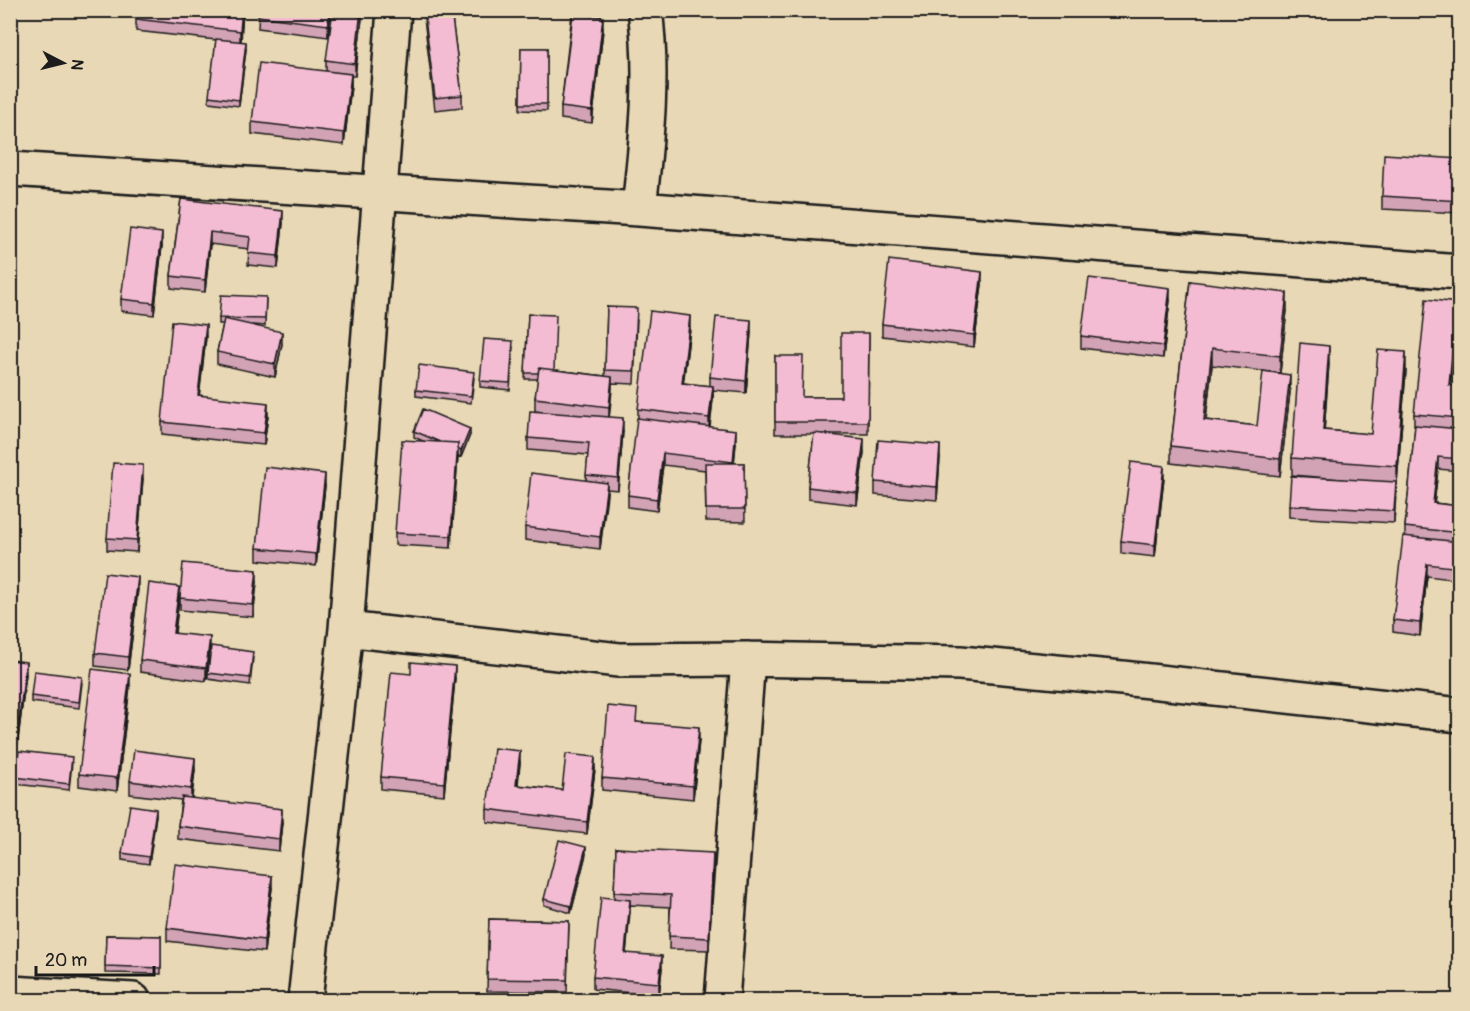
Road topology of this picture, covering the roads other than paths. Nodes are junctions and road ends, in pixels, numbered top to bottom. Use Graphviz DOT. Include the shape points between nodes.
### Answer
graph roads {
  1 [pos="394,10"];
  2 [pos="645,10"];
  3 [pos="10,169"];
  4 [pos="380,193"];
  5 [pos="639,209"];
  6 [pos="1460,272"];
  7 [pos="346,629"];
  8 [pos="748,659"];
  9 [pos="1460,715"];
  10 [pos="10,993"];
  11 [pos="133,1000"];
  12 [pos="305,1000"];
  13 [pos="722,1000"];
  1 -- 4 [label="street"];
  2 -- 5 [label="street" via="650,84"];
  3 -- 4 [label="street"];
  4 -- 5 [label="street"];
  4 -- 7 [label="street"];
  5 -- 6 [label="street"];
  7 -- 8 [label="street" via="619,660"];
  7 -- 12 [label="street"];
  8 -- 9 [label="street" via="960,663"];
  8 -- 13 [label="street"];
  10 -- 11 [label="street"];
}
